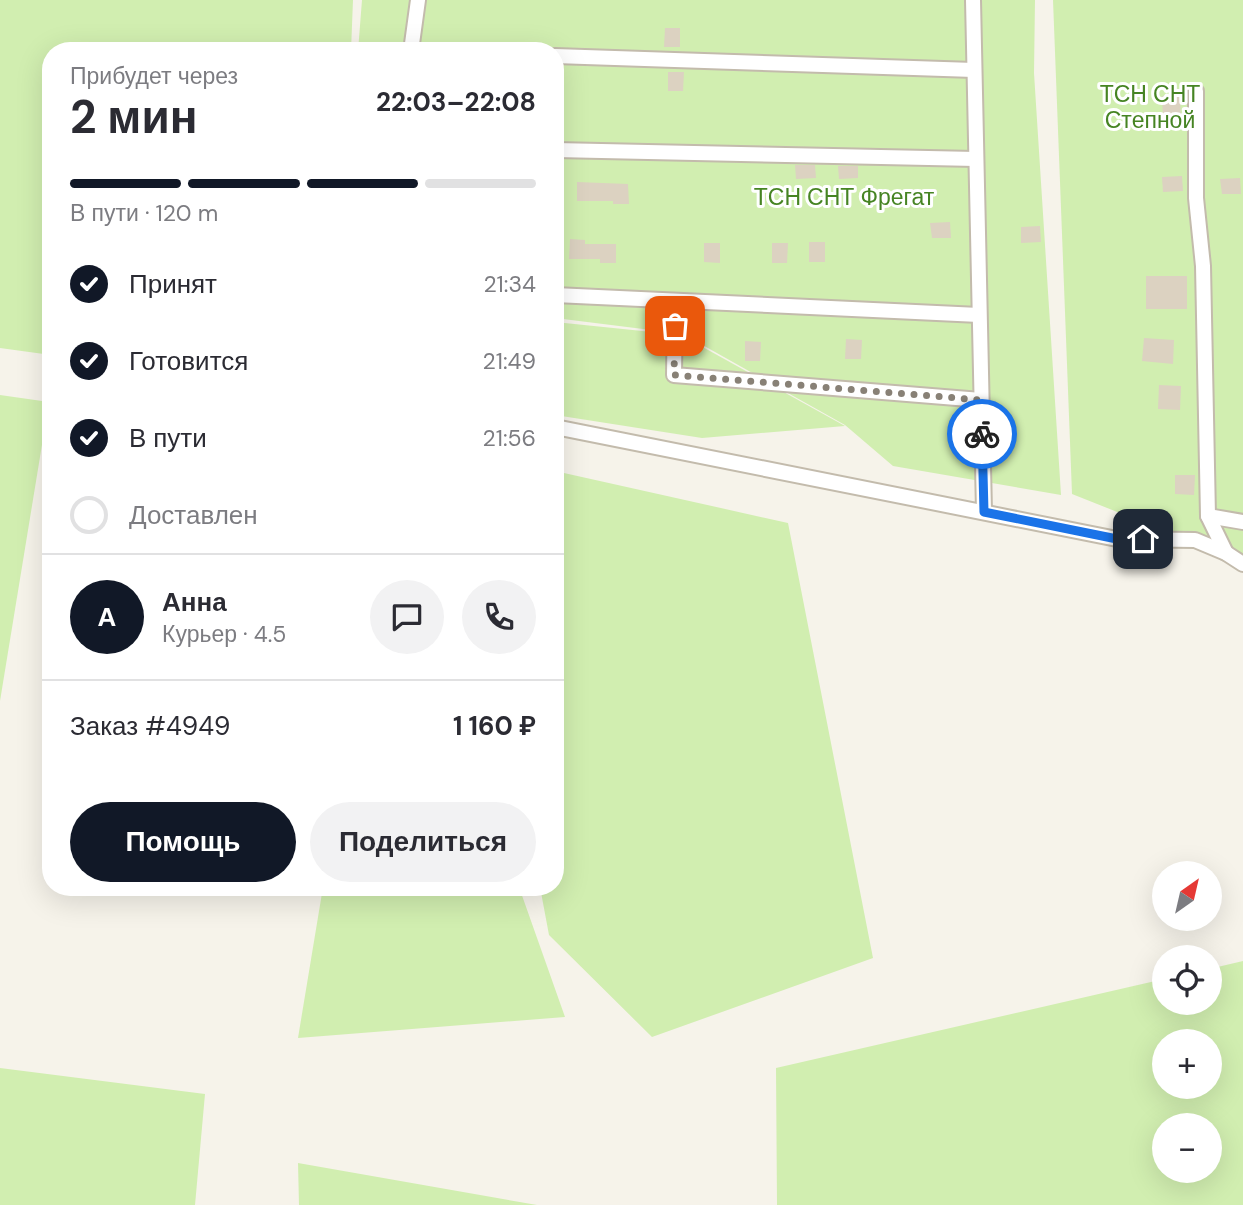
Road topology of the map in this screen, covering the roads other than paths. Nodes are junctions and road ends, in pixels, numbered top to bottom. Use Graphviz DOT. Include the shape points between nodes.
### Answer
graph roads {
  1 [pos="418,0"];
  2 [pos="973,0"];
  3 [pos="412,42"];
  4 [pos="564,56"];
  5 [pos="974,70"];
  6 [pos="1196,91"];
  7 [pos="564,150"];
  8 [pos="976,159"];
  9 [pos="564,295"];
  10 [pos="675,301"];
  11 [pos="979,315"];
  12 [pos="981,400"];
  13 [pos="564,429"];
  14 [pos="984,512"];
  15 [pos="1208,516"];
  16 [pos="1243,522"];
  17 [pos="1226,553"];
  18 [pos="1243,564"];
  1 -- 3 [label="street"];
  2 -- 5 [label="street"];
  4 -- 5 [label="street"];
  5 -- 8 [label="street"];
  6 -- 15 [label="street"];
  7 -- 8 [label="street"];
  8 -- 11 [label="street"];
  9 -- 10 [label="street"];
  10 -- 11 [label="street"];
  10 -- 12 [label="street" via="674,375"];
  11 -- 12 [label="street"];
  12 -- 14 [label="street"];
  13 -- 14 [label="street"];
  14 -- 17 [label="street" via="1117,539 1195,540"];
  15 -- 16 [label="street"];
  15 -- 17 [label="street"];
  17 -- 18 [label="street"];
}
